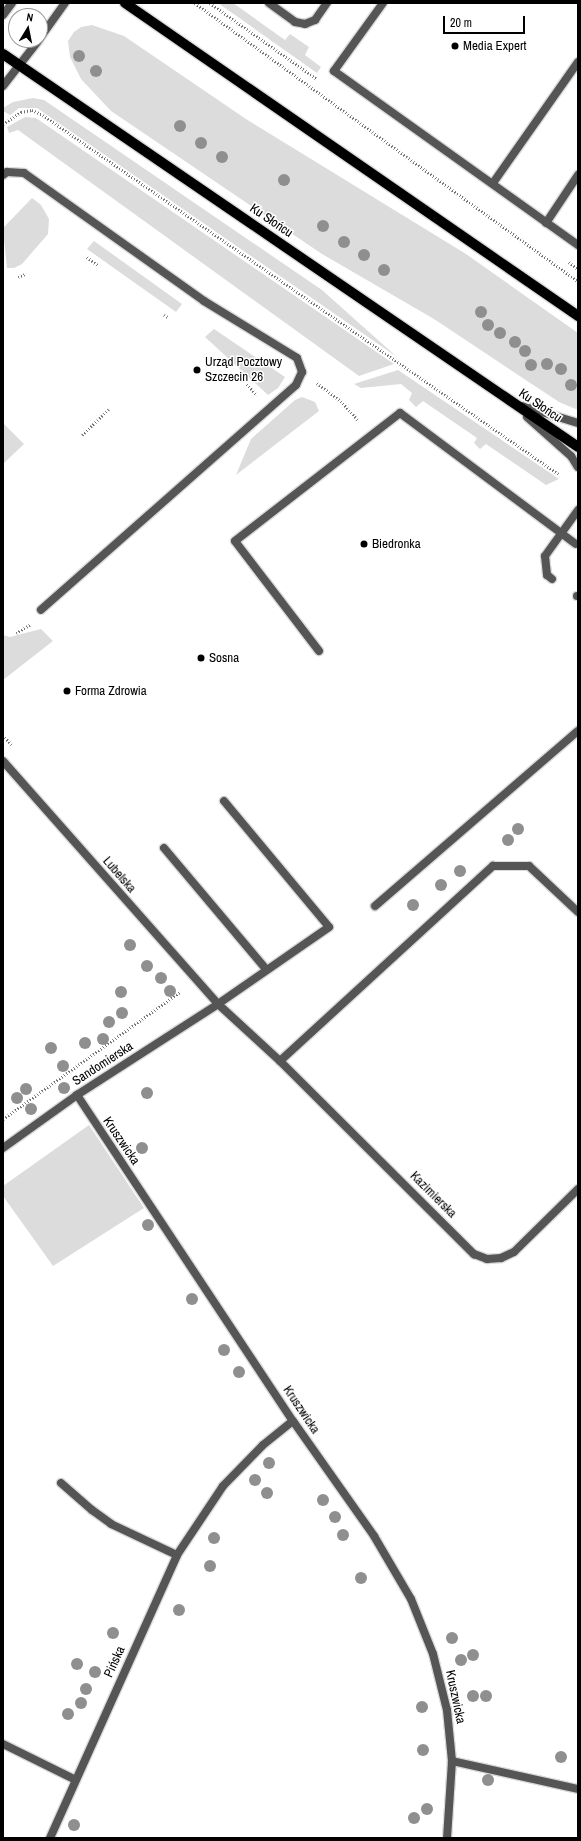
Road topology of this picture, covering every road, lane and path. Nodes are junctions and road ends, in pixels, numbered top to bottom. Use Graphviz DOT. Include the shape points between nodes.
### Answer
graph roads {
  1 [pos="12,3"];
  2 [pos="65,3"];
  3 [pos="125,3"];
  4 [pos="195,3"];
  5 [pos="269,3"];
  6 [pos="327,3"];
  7 [pos="383,3"];
  8 [pos="3,15"];
  9 [pos="48,27"];
  10 [pos="33,48"];
  11 [pos="3,54"];
  12 [pos="578,62"];
  13 [pos="20,66"];
  14 [pos="3,86"];
  15 [pos="3,124"];
  16 [pos="3,175"];
  17 [pos="578,175"];
  18 [pos="494,183"];
  19 [pos="546,222"];
  20 [pos="578,245"];
  21 [pos="87,257"];
  22 [pos="99,266"];
  23 [pos="25,274"];
  24 [pos="18,277"];
  25 [pos="578,281"];
  26 [pos="164,315"];
  27 [pos="578,316"];
  28 [pos="168,317"];
  29 [pos="302,372"];
  30 [pos="246,384"];
  31 [pos="253,390"];
  32 [pos="507,399"];
  33 [pos="109,409"];
  34 [pos="578,424"];
  35 [pos="82,435"];
  36 [pos="371,435"];
  37 [pos="578,447"];
  38 [pos="578,467"];
  39 [pos="562,476"];
  40 [pos="578,510"];
  41 [pos="561,534"];
  42 [pos="576,544"];
  43 [pos="552,579"];
  44 [pos="41,610"];
  45 [pos="36,621"];
  46 [pos="16,633"];
  47 [pos="319,651"];
  48 [pos="578,731"];
  49 [pos="3,761"];
  50 [pos="224,801"];
  51 [pos="164,848"];
  52 [pos="375,906"];
  53 [pos="578,912"];
  54 [pos="266,969"];
  55 [pos="196,980"];
  56 [pos="218,1004"];
  57 [pos="280,1061"];
  58 [pos="77,1095"];
  59 [pos="3,1119"];
  60 [pos="3,1148"];
  61 [pos="578,1189"];
  62 [pos="293,1421"];
  63 [pos="61,1483"];
  64 [pos="177,1555"];
  65 [pos="3,1744"];
  66 [pos="452,1761"];
  67 [pos="76,1780"];
  68 [pos="578,1789"];
  69 [pos="50,1838"];
  70 [pos="447,1838"];
  1 -- 8 [label="street"];
  2 -- 9 [label="street"];
  3 -- 27 [label="main road"];
  4 -- 25 [label="path"];
  5 -- 6 [label="street" via="295,22 305,24 315,20"];
  7 -- 18 [label="street" via="334,71"];
  10 -- 13 [label="street"];
  11 -- 13 [label="main road, Ku Słońcu"];
  12 -- 18 [label="street"];
  13 -- 14 [label="street"];
  13 -- 32 [label="main road, Ku Słońcu"];
  15 -- 39 [label="path" via="21,112 32,110 43,115"];
  16 -- 29 [label="street" via="7,172 24,172 204,301 296,358"];
  17 -- 19 [label="street"];
  18 -- 19 [label="street"];
  19 -- 20 [label="street"];
  21 -- 22 [label="path"];
  23 -- 24 [label="path"];
  26 -- 28 [label="path"];
  29 -- 36 [label="path" via="341,401"];
  29 -- 44 [label="street" via="296,385"];
  30 -- 31 [label="path"];
  32 -- 34 [label="street, Ku Słońcu"];
  32 -- 37 [label="main road, Ku Słońcu"];
  32 -- 38 [label="street" via="571,456"];
  33 -- 35 [label="path"];
  36 -- 41 [label="street" via="400,413"];
  36 -- 47 [label="street" via="235,541"];
  40 -- 41 [label="street"];
  41 -- 42 [label="street"];
  41 -- 43 [label="street" via="546,556 547,575"];
  45 -- 46 [label="path"];
  48 -- 52 [label="street"];
  49 -- 55 [label="street, Lubelska"];
  50 -- 54 [label="street, Sandomierska" via="328,927"];
  51 -- 54 [label="street"];
  53 -- 57 [label="street" via="529,866 493,866"];
  54 -- 56 [label="street, Sandomierska"];
  55 -- 56 [label="street, Lubelska"];
  55 -- 59 [label="path"];
  56 -- 57 [label="street, Kazimierska"];
  56 -- 58 [label="street, Sandomierska"];
  57 -- 61 [label="street, Kazimierska" via="474,1254 487,1259 501,1258 514,1252"];
  58 -- 60 [label="street, Sandomierska"];
  58 -- 62 [label="street, Kruszwicka"];
  62 -- 64 [label="street, Pińska" via="263,1445 223,1486"];
  62 -- 66 [label="street, Kruszwicka" via="374,1536 411,1599 442,1686"];
  63 -- 64 [label="street" via="111,1524"];
  64 -- 67 [label="street, Pińska"];
  65 -- 67 [label="street"];
  66 -- 68 [label="street"];
  66 -- 70 [label="street, Kruszwicka"];
  67 -- 69 [label="street, Pińska"];
}
